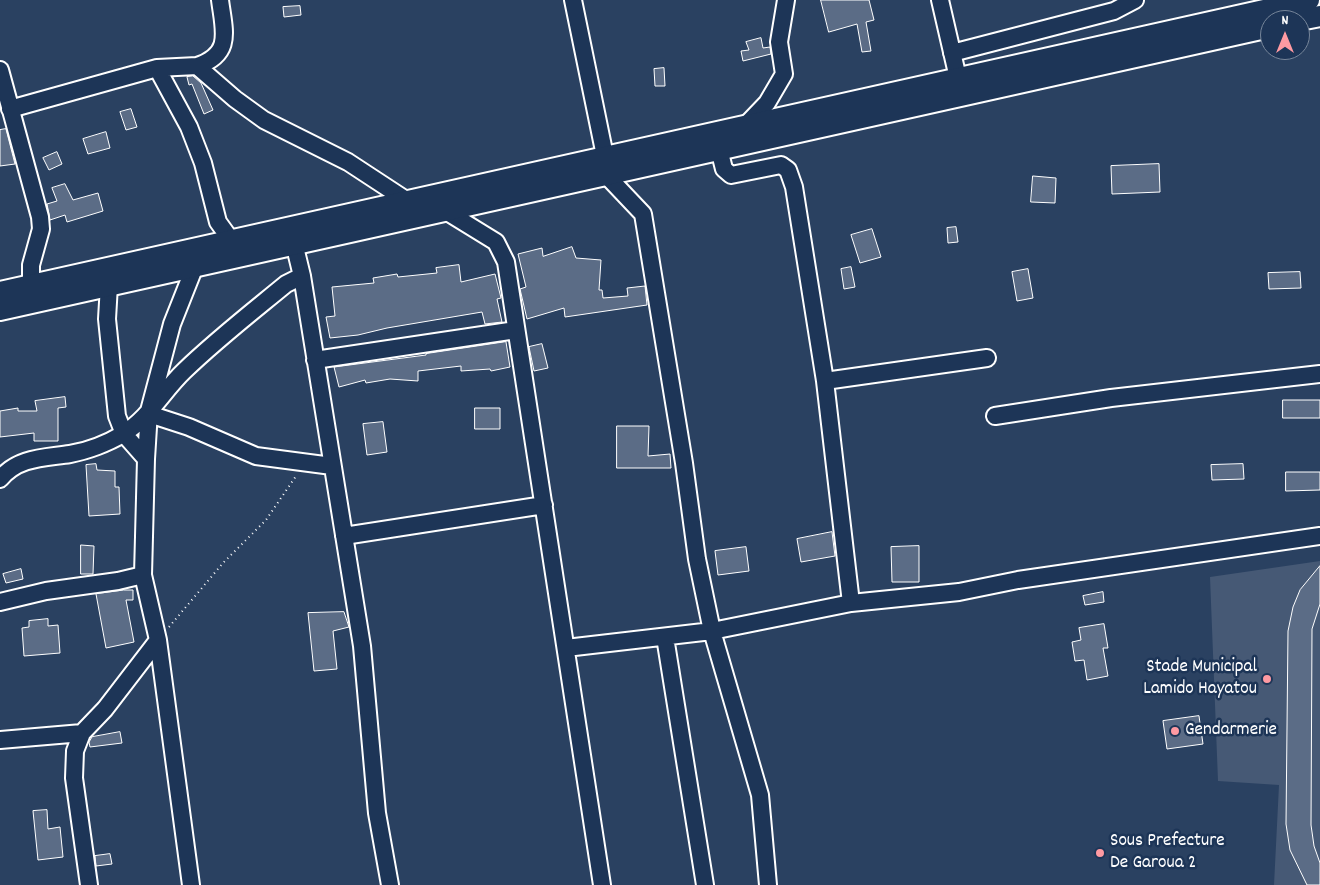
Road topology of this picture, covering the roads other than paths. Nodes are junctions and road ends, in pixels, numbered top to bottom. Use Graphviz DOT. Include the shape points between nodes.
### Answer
graph roads {
  1 [pos="220,0"];
  2 [pos="573,0"];
  3 [pos="786,0"];
  4 [pos="940,0"];
  5 [pos="1135,0"];
  6 [pos="1309,0"];
  7 [pos="1260,29"];
  8 [pos="952,53"];
  9 [pos="196,66"];
  10 [pos="157,68"];
  11 [pos="0,70"];
  12 [pos="958,78"];
  13 [pos="10,108"];
  14 [pos="746,125"];
  15 [pos="719,149"];
  16 [pos="606,166"];
  17 [pos="406,200"];
  18 [pos="444,210"];
  19 [pos="231,240"];
  20 [pos="294,243"];
  21 [pos="195,266"];
  22 [pos="302,276"];
  23 [pos="31,285"];
  24 [pos="109,285"];
  25 [pos="0,292"];
  26 [pos="0,310"];
  27 [pos="516,330"];
  28 [pos="987,358"];
  29 [pos="315,360"];
  30 [pos="1320,374"];
  31 [pos="825,381"];
  32 [pos="149,412"];
  33 [pos="995,416"];
  34 [pos="124,434"];
  35 [pos="146,459"];
  36 [pos="332,466"];
  37 [pos="0,479"];
  38 [pos="544,505"];
  39 [pos="344,536"];
  40 [pos="1320,536"];
  41 [pos="143,574"];
  42 [pos="0,602"];
  43 [pos="851,602"];
  44 [pos="712,631"];
  45 [pos="665,636"];
  46 [pos="158,640"];
  47 [pos="566,648"];
  48 [pos="76,733"];
  49 [pos="0,740"];
  50 [pos="89,885"];
  51 [pos="191,885"];
  52 [pos="390,885"];
  53 [pos="602,885"];
  54 [pos="705,885"];
  55 [pos="768,885"];
  1 -- 9 [label="street" via="221,50 210,61"];
  2 -- 16 [label="street"];
  3 -- 14 [label="street" via="779,42 784,74 767,103"];
  4 -- 8 [label="street"];
  5 -- 8 [label="street" via="1114,11"];
  6 -- 12 [label="main road"];
  7 -- 15 [label="main road"];
  8 -- 12 [label="street"];
  9 -- 10 [label="street"];
  9 -- 17 [label="street" via="264,120 348,162"];
  10 -- 13 [label="street"];
  10 -- 19 [label="street" via="189,126 203,163 218,222"];
  11 -- 13 [label="street"];
  12 -- 14 [label="main road"];
  13 -- 23 [label="street" via="40,217 41,229 31,265"];
  14 -- 16 [label="main road"];
  15 -- 16 [label="main road"];
  15 -- 31 [label="street" via="724,169 731,175 781,165 788,170 794,187"];
  16 -- 17 [label="main road"];
  16 -- 18 [label="main road"];
  16 -- 44 [label="street" via="643,214 684,463 696,559"];
  17 -- 19 [label="main road"];
  18 -- 20 [label="main road"];
  18 -- 27 [label="street" via="496,242 506,262"];
  19 -- 23 [label="main road"];
  20 -- 21 [label="main road"];
  20 -- 22 [label="street"];
  21 -- 24 [label="main road"];
  21 -- 32 [label="street" via="172,324"];
  22 -- 29 [label="street"];
  22 -- 32 [label="street" via="286,284 183,372"];
  23 -- 25 [label="main road"];
  24 -- 26 [label="main road"];
  24 -- 34 [label="street" via="106,319 117,416"];
  27 -- 29 [label="street"];
  27 -- 38 [label="street"];
  28 -- 31 [label="street"];
  29 -- 36 [label="street"];
  30 -- 33 [label="street" via="1111,398"];
  31 -- 43 [label="street"];
  32 -- 34 [label="street"];
  32 -- 35 [label="street"];
  32 -- 36 [label="street" via="256,456"];
  34 -- 35 [label="street"];
  34 -- 37 [label="street" via="72,454 23,461"];
  35 -- 41 [label="street"];
  36 -- 39 [label="street"];
  38 -- 39 [label="street"];
  38 -- 47 [label="street"];
  39 -- 52 [label="street" via="362,646 377,813"];
  40 -- 43 [label="street" via="1018,580 959,592"];
  41 -- 42 [label="street"];
  41 -- 46 [label="street"];
  43 -- 44 [label="street"];
  44 -- 45 [label="street"];
  44 -- 55 [label="street" via="760,795"];
  45 -- 47 [label="street"];
  45 -- 54 [label="street"];
  46 -- 48 [label="street" via="105,709"];
  46 -- 51 [label="street"];
  47 -- 53 [label="street"];
  48 -- 49 [label="street"];
  48 -- 50 [label="street" via="76,799"];
}
